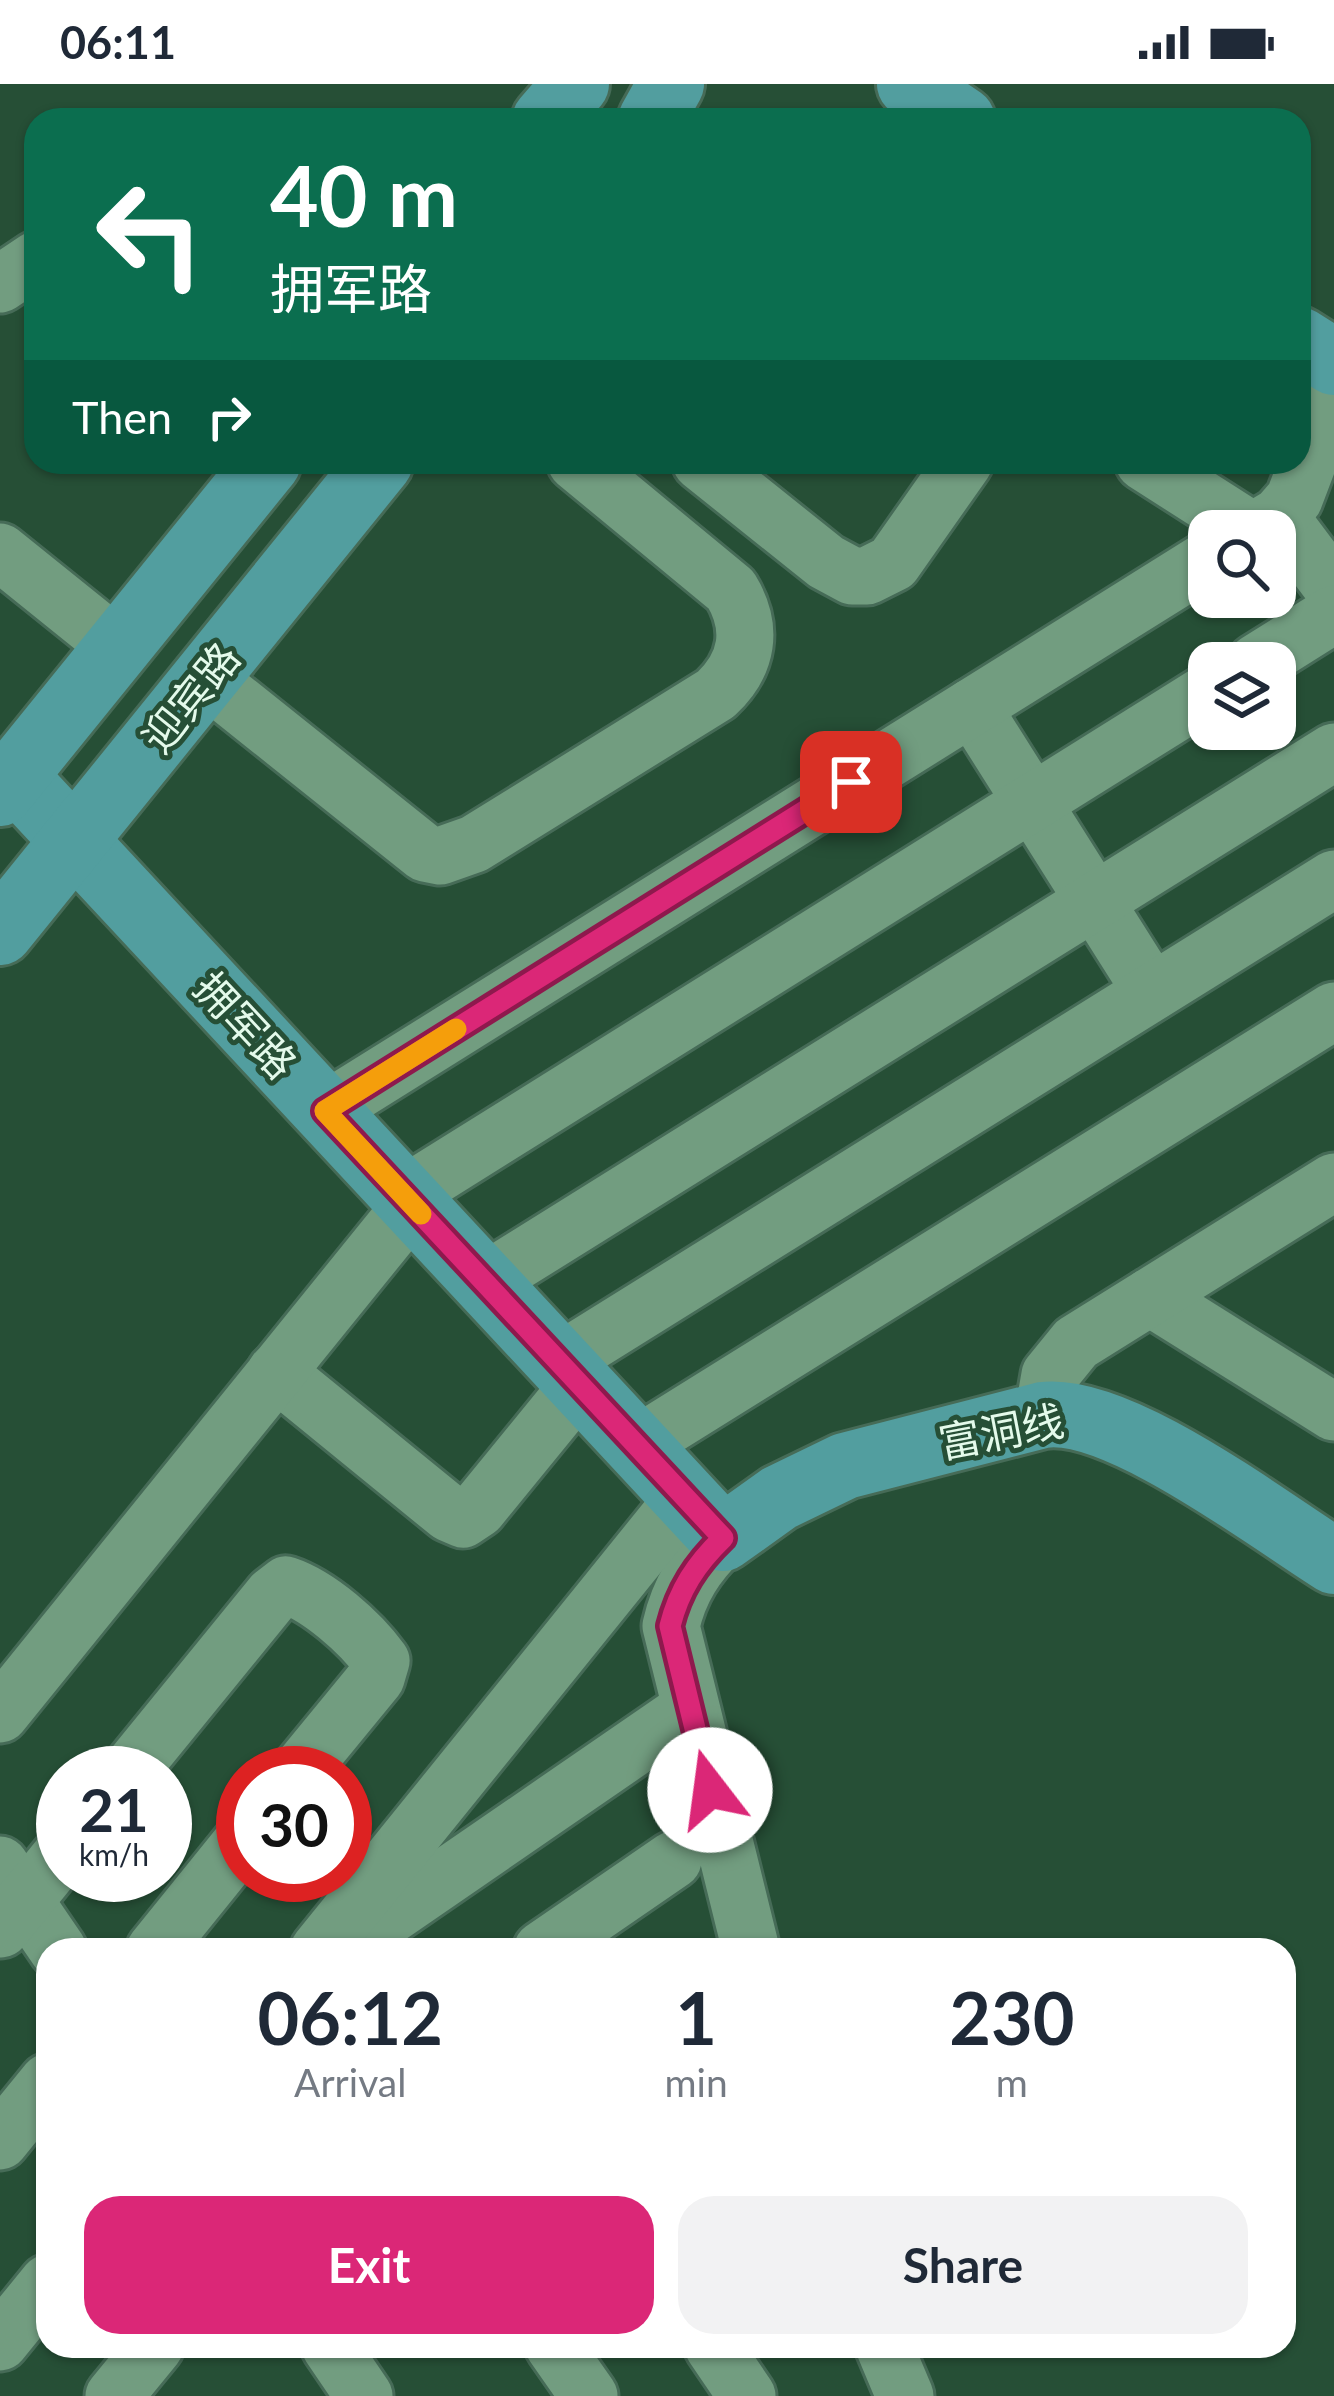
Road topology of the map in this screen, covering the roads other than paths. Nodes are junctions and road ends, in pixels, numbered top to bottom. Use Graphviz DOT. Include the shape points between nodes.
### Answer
graph roads {
  1 [pos="576,84"];
  2 [pos="910,84"];
  3 [pos="555,108"];
  4 [pos="945,108"];
  5 [pos="1334,394"];
  6 [pos="1311,454"];
  7 [pos="258,474"];
  8 [pos="370,474"];
  9 [pos="591,474"];
  10 [pos="716,474"];
  11 [pos="956,474"];
  12 [pos="1166,474"];
  13 [pos="1304,474"];
  14 [pos="1232,510"];
  15 [pos="1281,510"];
  16 [pos="791,535"];
  17 [pos="0,552"];
  18 [pos="1296,556"];
  19 [pos="1188,572"];
  20 [pos="721,579"];
  21 [pos="1334,589"];
  22 [pos="1334,614"];
  23 [pos="1289,642"];
  24 [pos="118,647"];
  25 [pos="206,678"];
  26 [pos="1188,705"];
  27 [pos="972,707"];
  28 [pos="1334,752"];
  29 [pos="7,784"];
  30 [pos="1033,803"];
  31 [pos="74,840"];
  32 [pos="1334,879"];
  33 [pos="1094,901"];
  34 [pos="0,932"];
  35 [pos="1152,992"];
  36 [pos="1334,1011"];
  37 [pos="325,1111"];
  38 [pos="1334,1182"];
  39 [pos="408,1200"];
  40 [pos="484,1282"];
  41 [pos="1150,1297"];
  42 [pos="276,1372"];
  43 [pos="569,1373"];
  44 [pos="1334,1412"];
  45 [pos="1043,1415"];
  46 [pos="637,1445"];
  47 [pos="704,1518"];
  48 [pos="1334,1561"];
  49 [pos="690,1709"];
  50 [pos="0,1714"];
  51 [pos="150,1746"];
  52 [pos="320,1746"];
  53 [pos="674,1860"];
  54 [pos="216,1874"];
  55 [pos="36,1876"];
  56 [pos="8,1899"];
  57 [pos="46,1938"];
  58 [pos="165,1938"];
  59 [pos="330,1938"];
  60 [pos="356,1938"];
  61 [pos="560,1938"];
  62 [pos="748,1938"];
  63 [pos="36,2097"];
  64 [pos="0,2141"];
  65 [pos="36,2298"];
  66 [pos="0,2342"];
  67 [pos="144,2358"];
  68 [pos="562,2358"];
  69 [pos="721,2358"];
  70 [pos="889,2358"];
  71 [pos="114,2396"];
  72 [pos="589,2396"];
  73 [pos="747,2396"];
  74 [pos="905,2396"];
  1 -- 3 [label="main road"];
  2 -- 4 [label="main road"];
  5 -- 6 [label="street"];
  7 -- 24 [label="main road, 迎宾路"];
  8 -- 25 [label="main road, 迎宾路"];
  9 -- 20 [label="street"];
  10 -- 16 [label="street"];
  11 -- 16 [label="street" via="903,552 880,571 838,571"];
  12 -- 14 [label="street"];
  13 -- 15 [label="street"];
  16 -- 20 [label="street"];
  17 -- 24 [label="street"];
  18 -- 21 [label="street"];
  19 -- 27 [label="street"];
  20 -- 25 [label="street" via="740,604 746,635 716,694 474,844 440,856 411,844"];
  22 -- 23 [label="street"];
  24 -- 29 [label="main road, 迎宾路"];
  25 -- 31 [label="main road, 迎宾路"];
  26 -- 30 [label="street"];
  27 -- 30 [label="street"];
  27 -- 37 [label="street"];
  28 -- 33 [label="street"];
  29 -- 31 [label="main road, 拥军路"];
  30 -- 33 [label="street"];
  30 -- 39 [label="street"];
  31 -- 34 [label="main road, 迎宾路"];
  31 -- 37 [label="main road, 拥军路"];
  32 -- 35 [label="street"];
  33 -- 35 [label="street"];
  33 -- 40 [label="street"];
  35 -- 43 [label="street"];
  36 -- 46 [label="street"];
  37 -- 39 [label="main road, 拥军路"];
  38 -- 41 [label="street"];
  39 -- 40 [label="main road, 拥军路"];
  39 -- 42 [label="street"];
  40 -- 43 [label="main road, 拥军路"];
  41 -- 44 [label="street"];
  41 -- 45 [label="street" via="1062,1357"];
  42 -- 43 [label="street" via="463,1519 478,1509"];
  42 -- 50 [label="street"];
  43 -- 46 [label="main road, 拥军路"];
  45 -- 47 [label="main road, 富洞线" via="845,1466 779,1498"];
  45 -- 48 [label="main road, 富洞线" via="1081,1415 1138,1438"];
  46 -- 47 [label="main road, 拥军路"];
  47 -- 49 [label="street" via="670,1626"];
  47 -- 59 [label="street"];
  49 -- 60 [label="street"];
  49 -- 62 [label="street"];
  51 -- 52 [label="street" via="286,1585 381,1660 376,1678"];
  53 -- 61 [label="street"];
  54 -- 58 [label="street"];
  55 -- 56 [label="street"];
  56 -- 57 [label="street"];
  63 -- 64 [label="street"];
  65 -- 66 [label="street"];
  67 -- 71 [label="street"];
  68 -- 72 [label="street"];
  69 -- 73 [label="street"];
  70 -- 74 [label="street"];
}
